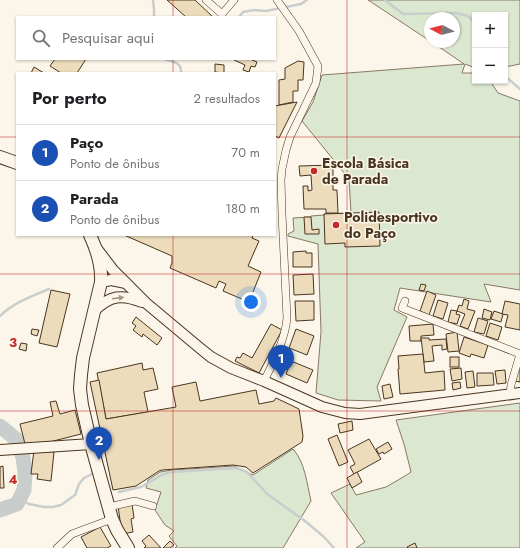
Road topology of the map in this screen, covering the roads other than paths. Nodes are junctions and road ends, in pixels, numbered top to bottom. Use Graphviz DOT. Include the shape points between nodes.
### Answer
graph roads {
  1 [pos="206,0"];
  2 [pos="234,0"];
  3 [pos="278,2"];
  4 [pos="0,157"];
  5 [pos="16,163"];
  6 [pos="92,240"];
  7 [pos="101,282"];
  8 [pos="126,283"];
  9 [pos="405,301"];
  10 [pos="146,303"];
  11 [pos="94,311"];
  12 [pos="264,381"];
  13 [pos="515,394"];
  14 [pos="91,444"];
  15 [pos="4,450"];
  16 [pos="153,506"];
  17 [pos="109,507"];
  18 [pos="112,519"];
  19 [pos="57,548"];
  20 [pos="128,548"];
  1 -- 2 [label="street" via="222,14"];
  3 -- 12 [label="street" via="299,31 318,66 316,83 290,137 282,169 287,327"];
  4 -- 5 [label="main road"];
  6 -- 7 [label="main road" via="100,261"];
  6 -- 8 [label="street" via="113,270"];
  7 -- 8 [label="street" via="110,280"];
  7 -- 11 [label="main road"];
  8 -- 10 [label="street"];
  9 -- 13 [label="street" via="402,308 520,354 511,385"];
  11 -- 10 [label="street, one-way" via="106,300 116,298 127,297"];
  10 -- 12 [label="street" via="212,357 231,368"];
  11 -- 14 [label="main road" via="83,358 80,389"];
  12 -- 13 [label="street" via="322,408 354,414"];
  14 -- 15 [label="street"];
  14 -- 17 [label="main road"];
  16 -- 17 [label="street" via="135,501"];
  17 -- 18 [label="main road"];
  18 -- 19 [label="street" via="72,534"];
  18 -- 20 [label="main road"];
}
